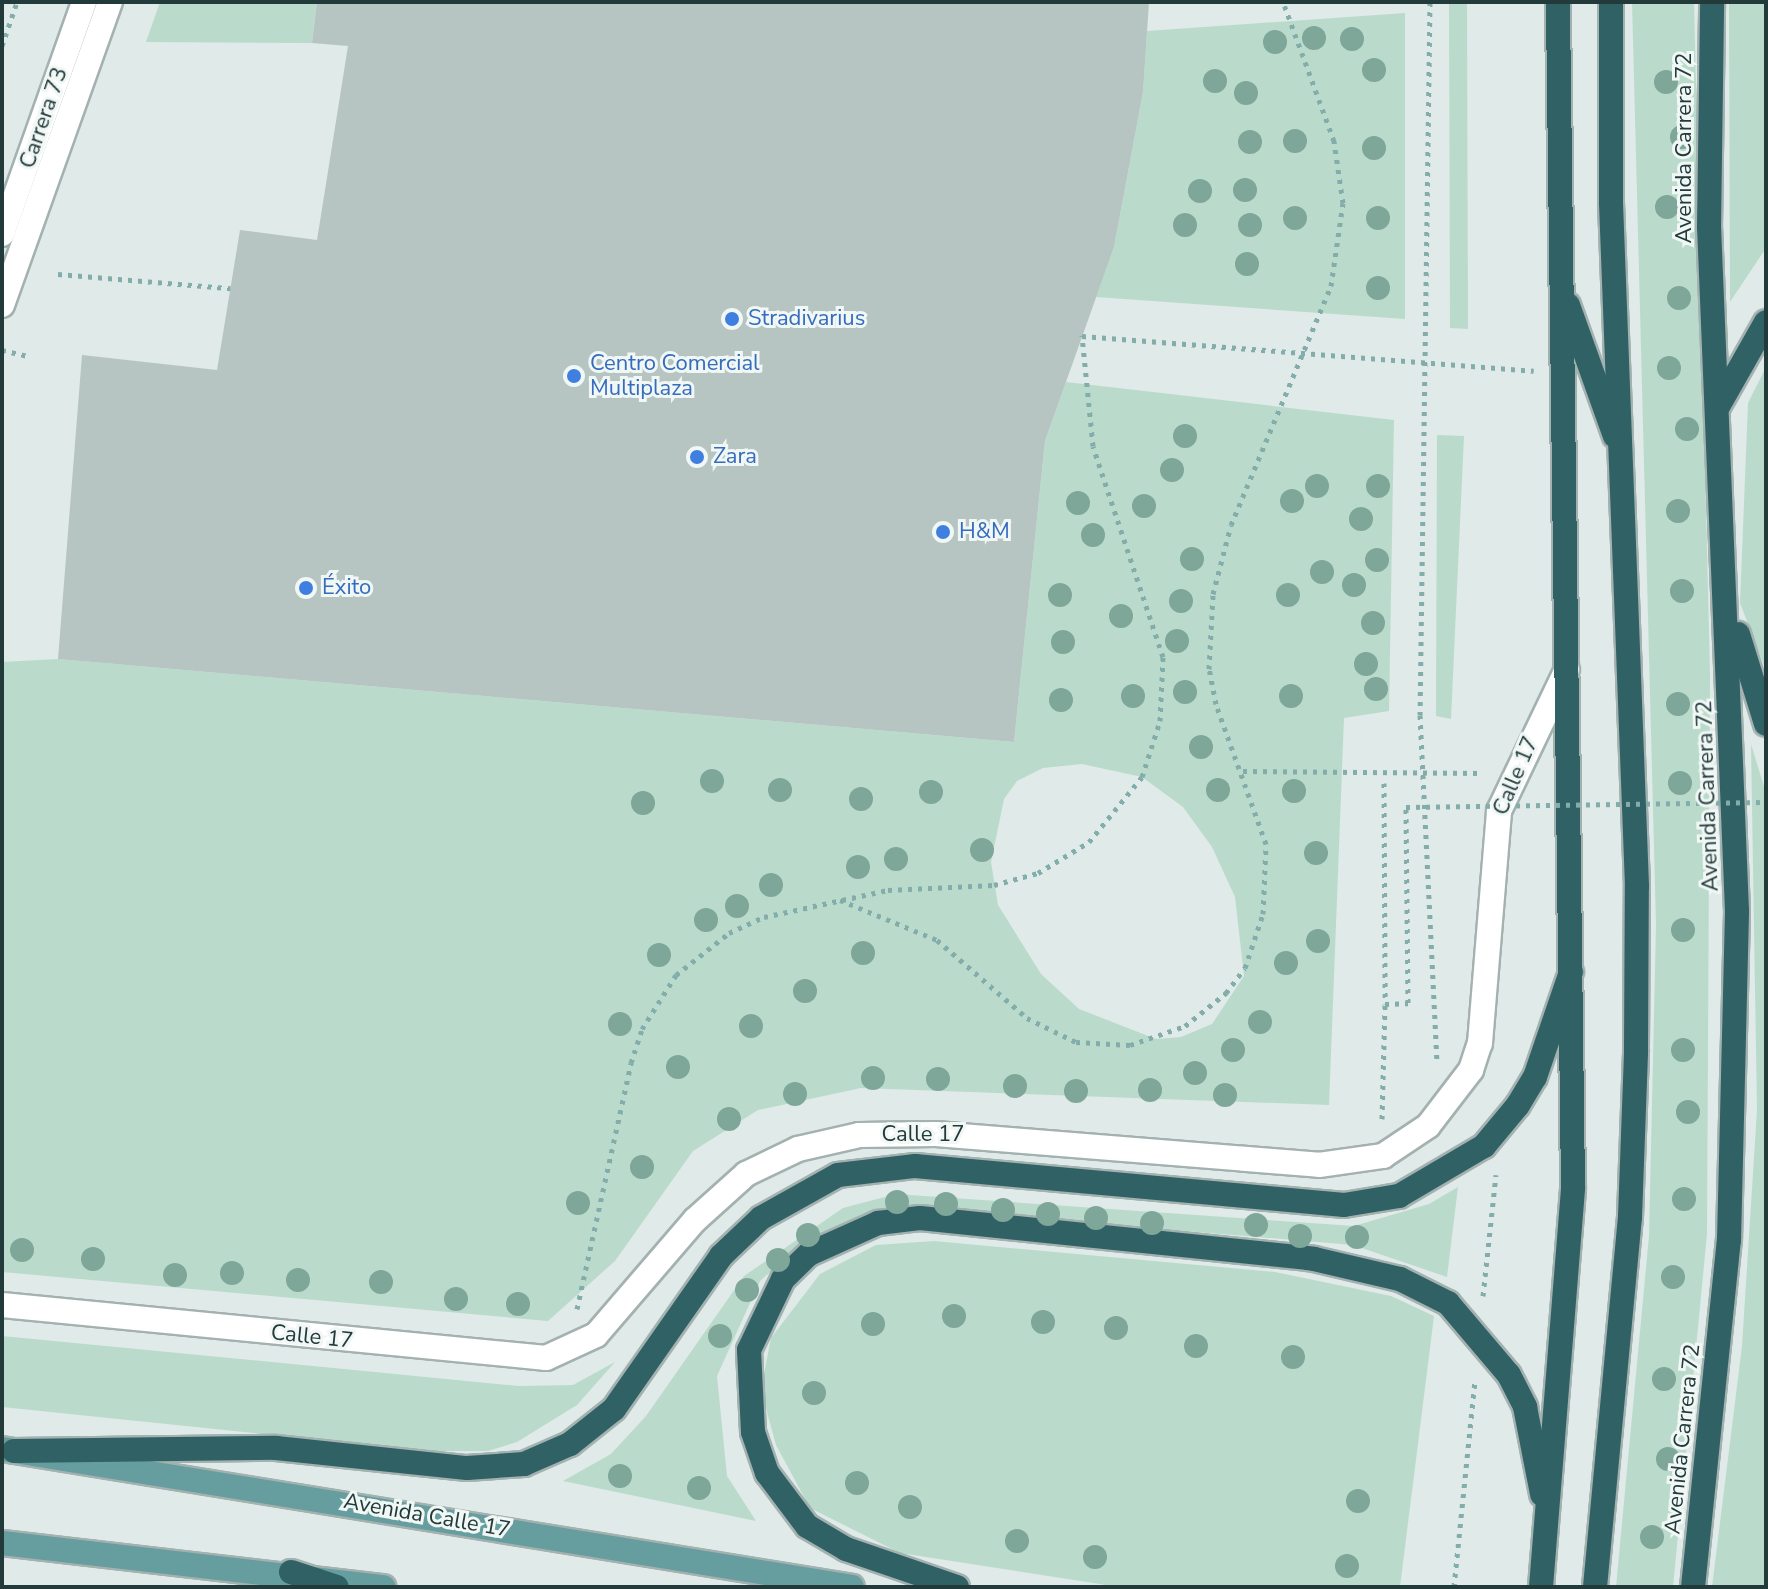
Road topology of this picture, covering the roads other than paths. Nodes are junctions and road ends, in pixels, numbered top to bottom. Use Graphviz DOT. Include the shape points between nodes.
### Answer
graph roads {
  1 [pos="84,2"];
  2 [pos="110,2"];
  3 [pos="1558,2"];
  4 [pos="1611,2"];
  5 [pos="1712,2"];
  6 [pos="2,234"];
  7 [pos="1562,288"];
  8 [pos="2,305"];
  9 [pos="1766,322"];
  10 [pos="1719,405"];
  11 [pos="1623,460"];
  12 [pos="1729,605"];
  13 [pos="1567,669"];
  14 [pos="1766,724"];
  15 [pos="1571,972"];
  16 [pos="2,1305"];
  17 [pos="8,1450"];
  18 [pos="1548,1525"];
  19 [pos="2,1543"];
  20 [pos="291,1572"];
  21 [pos="337,1587"];
  22 [pos="383,1587"];
  23 [pos="852,1587"];
  24 [pos="957,1587"];
  25 [pos="1541,1587"];
  26 [pos="1595,1587"];
  27 [pos="1693,1587"];
  1 -- 6 [label="street, Carrera 73"];
  2 -- 8 [label="street"];
  3 -- 7 [label="highway"];
  4 -- 11 [label="highway" via="1611,202"];
  5 -- 10 [label="highway, Avenida Carrera 72" via="1709,227"];
  7 -- 11 [label="highway"];
  7 -- 13 [label="highway"];
  9 -- 10 [label="highway"];
  10 -- 12 [label="highway, Avenida Carrera 72"];
  11 -- 26 [label="highway" via="1636,1050 1630,1217"];
  12 -- 14 [label="highway"];
  12 -- 27 [label="highway, Avenida Carrera 72" via="1737,911 1729,1240"];
  13 -- 15 [label="highway"];
  13 -- 16 [label="street, Calle 17" via="1514,774 1494,837 1480,1043 1455,1096 1428,1126 1383,1156 1319,1165 936,1134 859,1135 798,1149 746,1174 695,1220 621,1312 571,1351 527,1359"];
  15 -- 17 [label="highway" via="1535,1077 1484,1146 1421,1188 1344,1205 915,1166 838,1175 761,1218 721,1256 614,1409 570,1444 524,1464 467,1468 276,1448"];
  15 -- 18 [label="highway" via="1573,1187"];
  17 -- 23 [label="main road, Avenida Calle 17"];
  18 -- 24 [label="highway" via="1525,1407 1478,1333 1424,1289 1314,1259 920,1218 878,1223 840,1238 783,1279 749,1350 753,1432 767,1473 807,1526 846,1549"];
  18 -- 25 [label="highway"];
  19 -- 20 [label="main road"];
  20 -- 21 [label="highway"];
  20 -- 22 [label="main road"];
}
